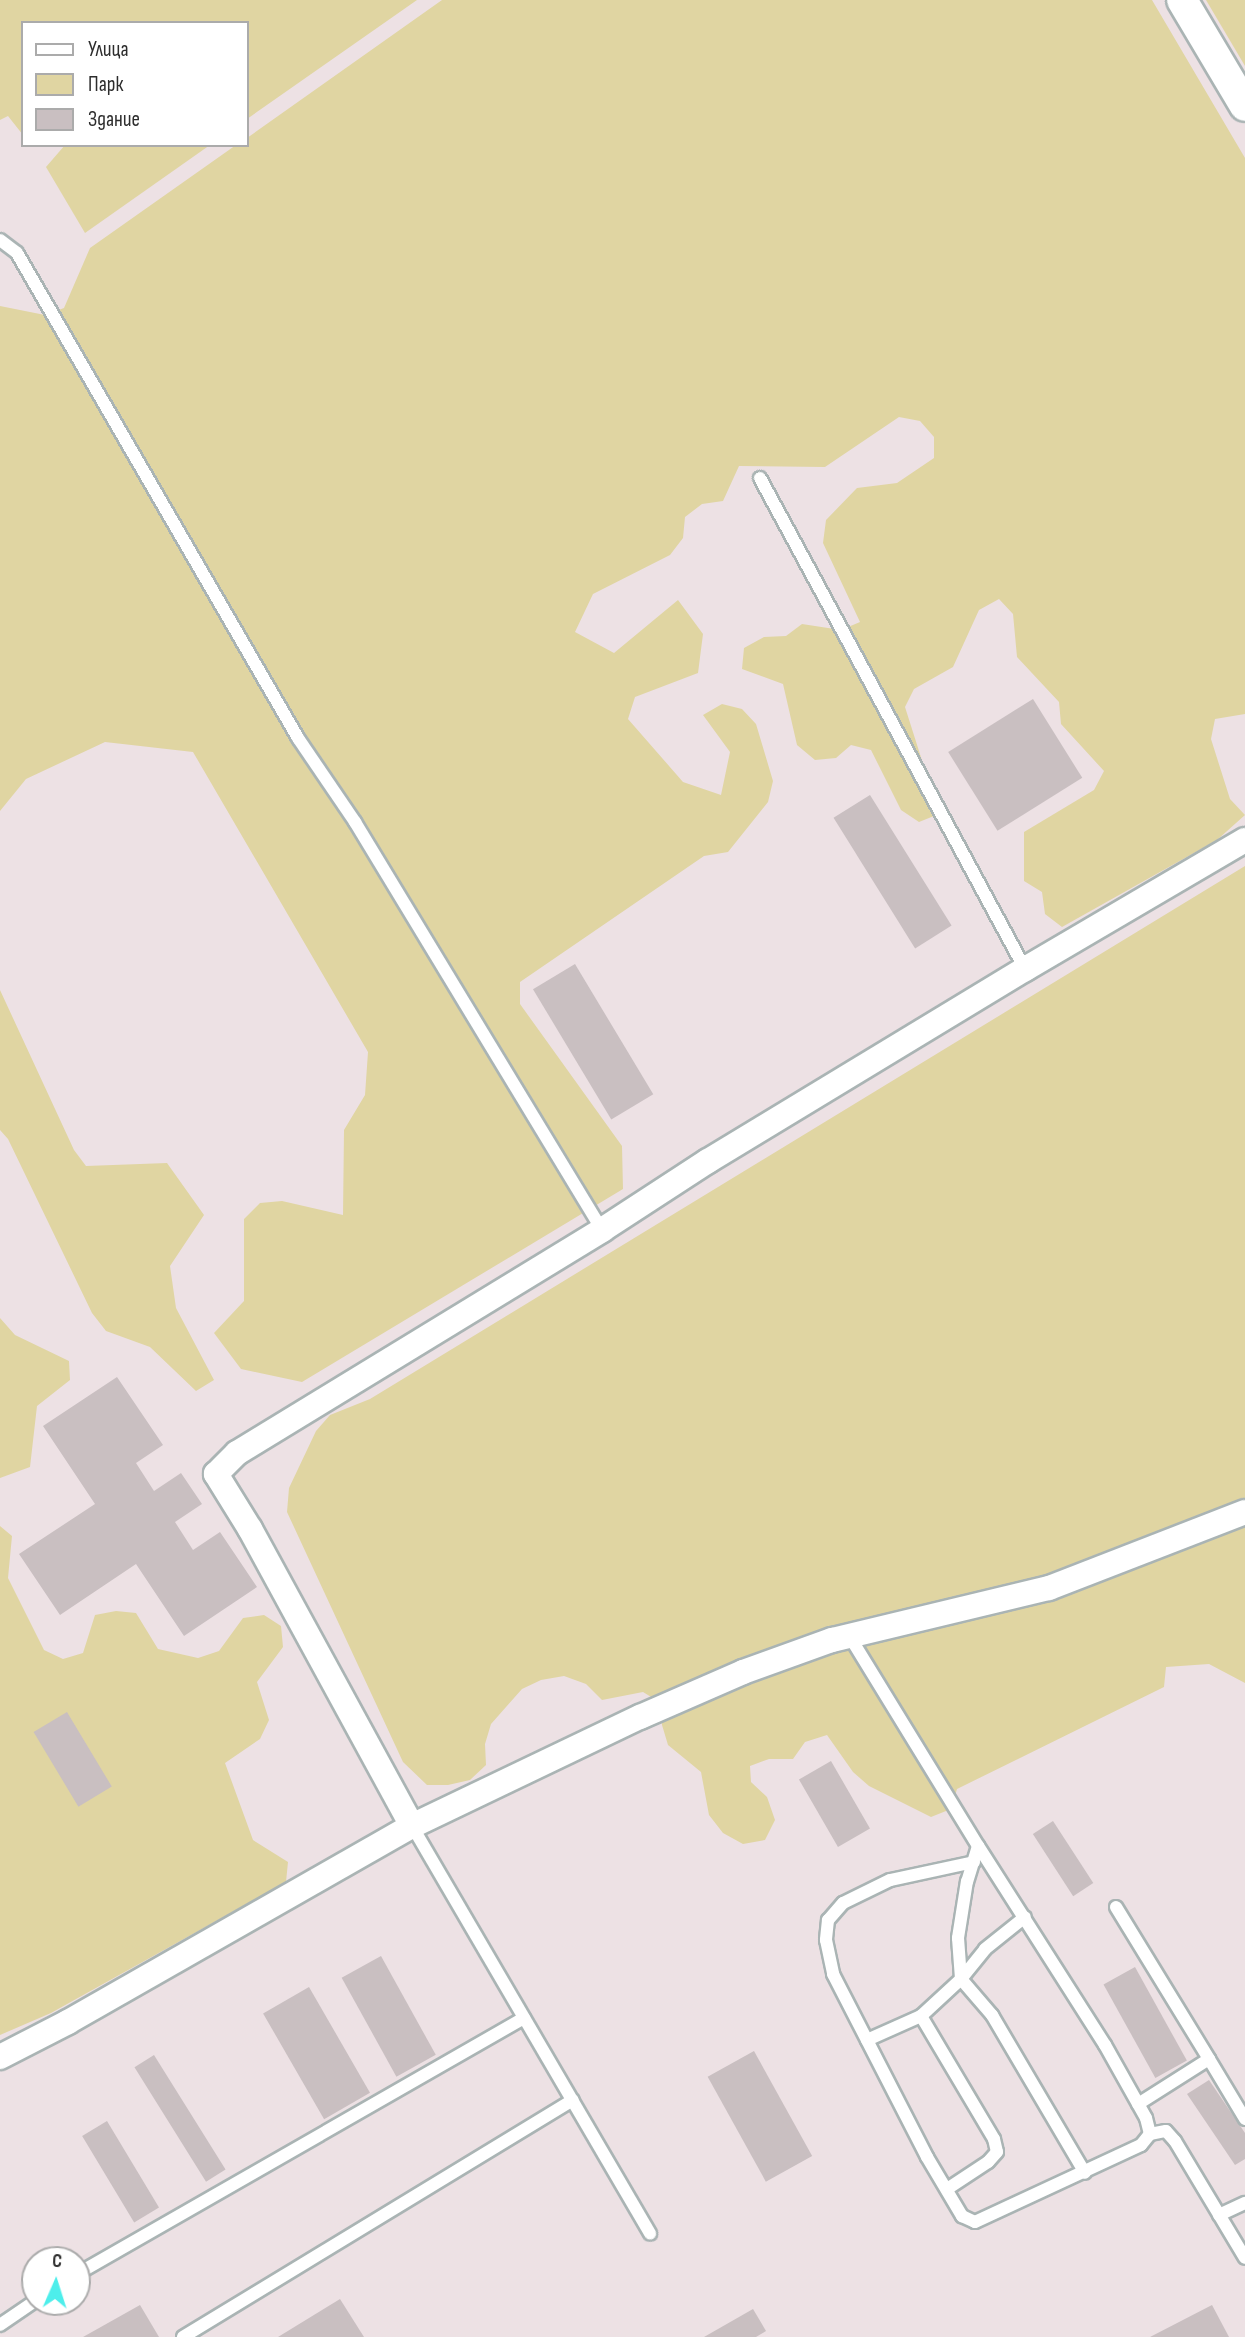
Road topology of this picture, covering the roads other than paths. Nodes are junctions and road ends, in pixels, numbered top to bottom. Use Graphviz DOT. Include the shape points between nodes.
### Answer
graph roads {
  1 [pos="1182,0"];
  2 [pos="1245,106"];
  3 [pos="0,240"];
  4 [pos="760,478"];
  5 [pos="1245,840"];
  6 [pos="1025,969"];
  7 [pos="602,1230"];
  8 [pos="1245,1512"];
  9 [pos="850,1637"];
  10 [pos="411,1826"];
  11 [pos="978,1846"];
  12 [pos="974,1862"];
  13 [pos="1116,1907"];
  14 [pos="1025,1917"];
  15 [pos="961,1979"];
  16 [pos="921,2016"];
  17 [pos="524,2018"];
  18 [pos="867,2040"];
  19 [pos="0,2057"];
  20 [pos="1209,2059"];
  21 [pos="573,2100"];
  22 [pos="1138,2104"];
  23 [pos="1245,2119"];
  24 [pos="1150,2134"];
  25 [pos="1085,2173"];
  26 [pos="947,2189"];
  27 [pos="1245,2203"];
  28 [pos="1219,2215"];
  29 [pos="650,2234"];
  30 [pos="1245,2258"];
  31 [pos="91,2266"];
  32 [pos="21,2311"];
  33 [pos="0,2325"];
  34 [pos="183,2337"];
  1 -- 2 [label="street"];
  3 -- 7 [label="lane" via="17,253 298,738 355,822"];
  4 -- 6 [label="lane"];
  5 -- 6 [label="street"];
  6 -- 7 [label="street"];
  7 -- 10 [label="street" via="237,1453 216,1474"];
  8 -- 9 [label="street" via="1049,1588"];
  9 -- 10 [label="street" via="730,1678"];
  9 -- 11 [label="lane"];
  10 -- 17 [label="lane"];
  10 -- 19 [label="street"];
  11 -- 12 [label="lane"];
  11 -- 14 [label="lane"];
  12 -- 15 [label="lane" via="958,1938"];
  12 -- 18 [label="lane" via="890,1880 843,1903 828,1920 826,1940 833,1974"];
  13 -- 20 [label="lane"];
  14 -- 15 [label="lane" via="985,1949"];
  14 -- 22 [label="lane"];
  15 -- 16 [label="lane"];
  15 -- 25 [label="lane" via="992,2015"];
  16 -- 18 [label="lane"];
  16 -- 26 [label="lane" via="994,2139 996,2152"];
  17 -- 21 [label="lane"];
  17 -- 31 [label="lane"];
  18 -- 26 [label="lane"];
  20 -- 22 [label="lane"];
  20 -- 23 [label="lane"];
  21 -- 29 [label="lane"];
  21 -- 34 [label="lane"];
  22 -- 24 [label="lane"];
  24 -- 25 [label="lane" via="1141,2145"];
  24 -- 28 [label="lane" via="1166,2131 1175,2141"];
  25 -- 26 [label="lane" via="975,2222 962,2216"];
  27 -- 28 [label="lane"];
  28 -- 30 [label="lane"];
  32 -- 33 [label="lane"];
}
